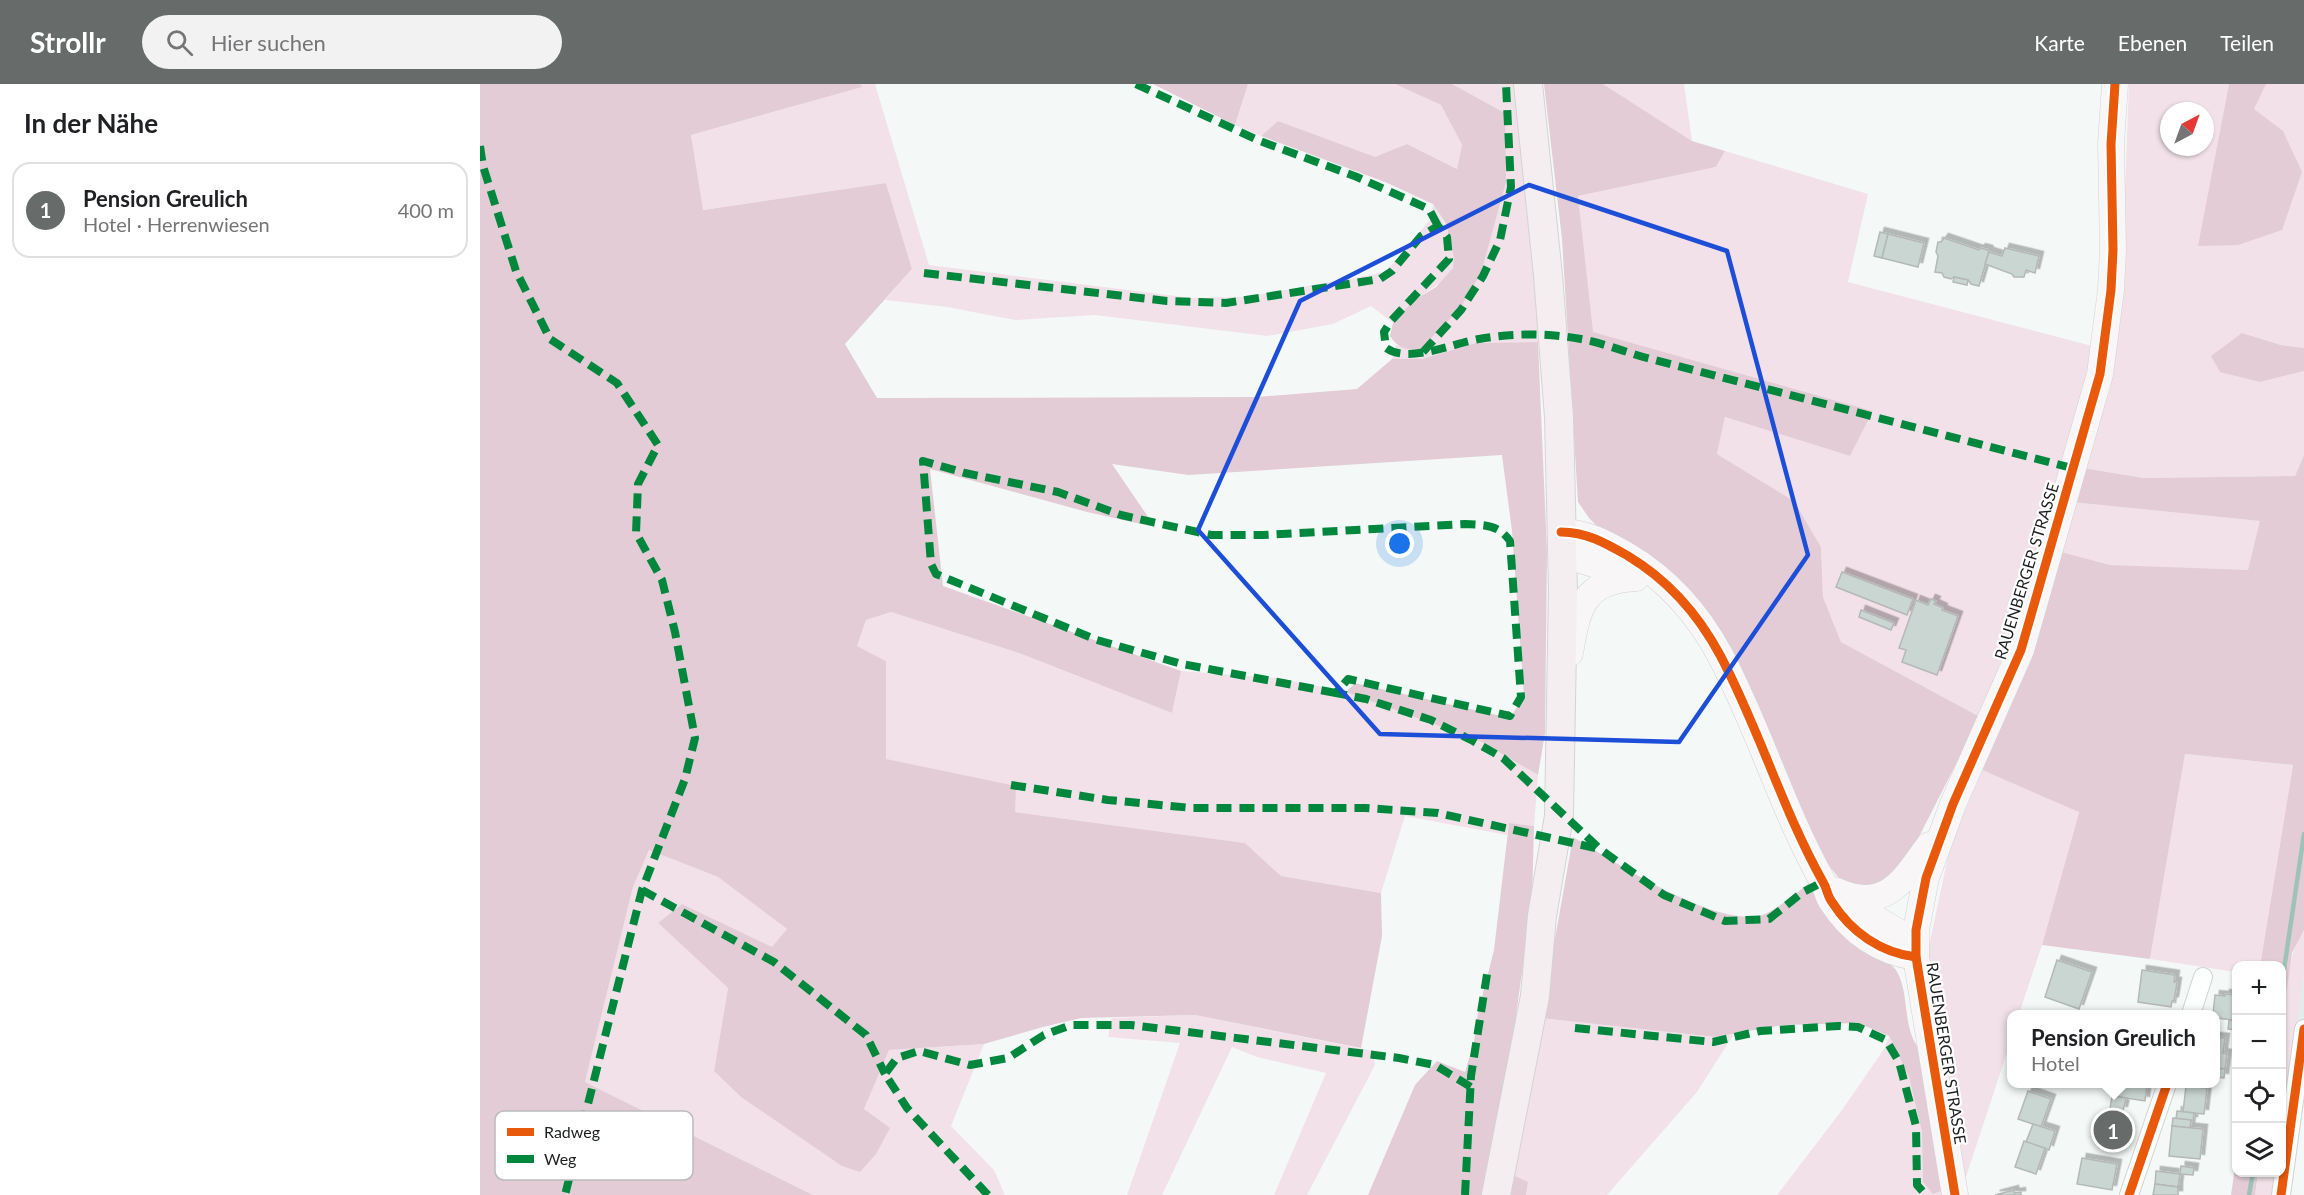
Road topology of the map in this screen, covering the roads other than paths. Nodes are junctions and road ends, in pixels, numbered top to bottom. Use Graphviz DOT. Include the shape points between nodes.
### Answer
graph roads {
  1 [pos="1528,84"];
  2 [pos="2115,84"];
  3 [pos="1561,543"];
  4 [pos="1636,578"];
  5 [pos="1686,603"];
  6 [pos="1561,687"];
  7 [pos="1948,818"];
  8 [pos="1831,888"];
  9 [pos="1916,957"];
  10 [pos="2203,977"];
  11 [pos="2192,1010"];
  12 [pos="2304,1029"];
  13 [pos="2166,1088"];
  14 [pos="1496,1195"];
  15 [pos="1955,1195"];
  16 [pos="2129,1195"];
  17 [pos="2281,1195"];
  1 -- 3 [label="main road" via="1557,379"];
  2 -- 7 [label="street, RAUENBERGER STRASSE" via="2111,290 2100,374 2021,650"];
  3 -- 4 [label="street"];
  3 -- 5 [label="street" via="1587,535 1611,546 1651,571"];
  3 -- 6 [label="main road"];
  4 -- 5 [label="street"];
  4 -- 6 [label="street" via="1612,581 1588,596 1580,607 1567,678"];
  5 -- 8 [label="street" via="1719,653 1804,848"];
  6 -- 14 [label="main road" via="1559,816 1542,916 1535,996"];
  7 -- 8 [label="street" via="1909,873 1890,891 1858,899"];
  7 -- 9 [label="street, RAUENBERGER STRASSE" via="1926,878"];
  8 -- 9 [label="street" via="1833,904 1868,940 1893,953"];
  9 -- 15 [label="street, RAUENBERGER STRASSE"];
  10 -- 11 [label="street"];
  12 -- 17 [label="street"];
  13 -- 16 [label="street"];
}
